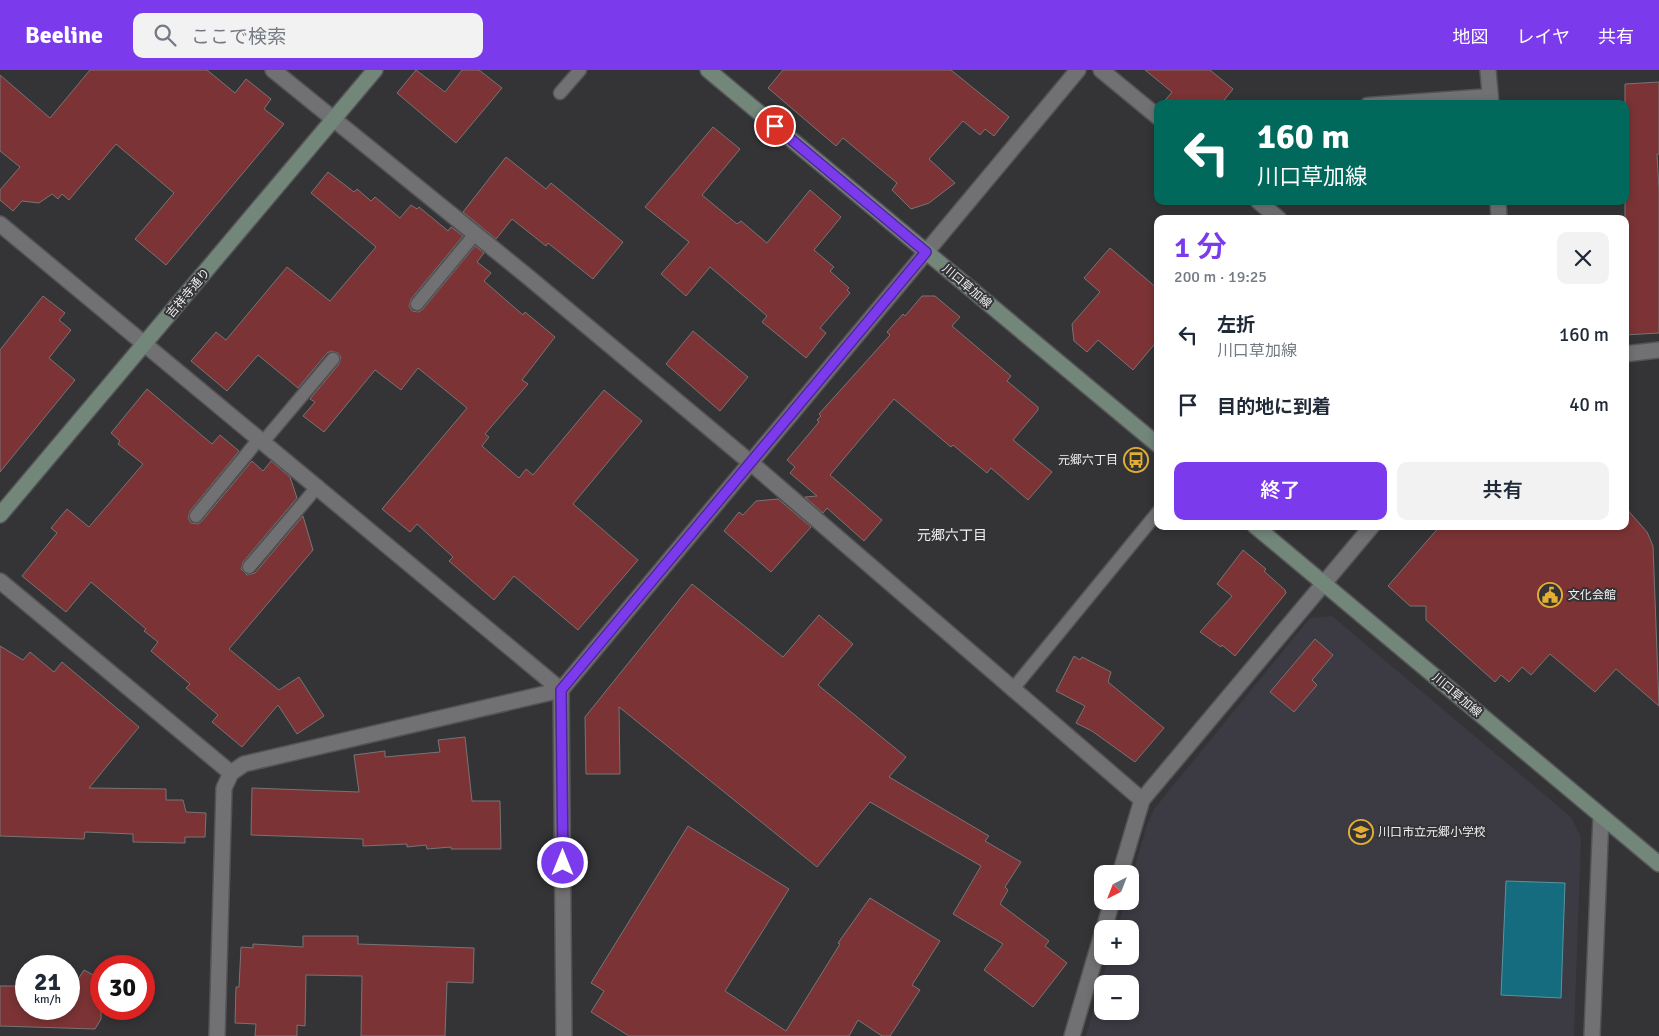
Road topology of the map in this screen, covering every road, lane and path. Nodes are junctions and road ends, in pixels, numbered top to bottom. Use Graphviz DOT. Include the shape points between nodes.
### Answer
graph roads {
  1 [pos="273,70"];
  2 [pos="375,70"];
  3 [pos="580,70"];
  4 [pos="708,70"];
  5 [pos="1078,70"];
  6 [pos="1101,70"];
  7 [pos="1488,70"];
  8 [pos="560,92"];
  9 [pos="1490,100"];
  10 [pos="1154,114"];
  11 [pos="334,120"];
  12 [pos="1263,205"];
  13 [pos="1274,215"];
  14 [pos="0,224"];
  15 [pos="475,234"];
  16 [pos="926,252"];
  17 [pos="417,304"];
  18 [pos="145,344"];
  19 [pos="1659,350"];
  20 [pos="1629,354"];
  21 [pos="333,359"];
  22 [pos="261,440"];
  23 [pos="1154,442"];
  24 [pos="751,463"];
  25 [pos="318,486"];
  26 [pos="0,515"];
  27 [pos="196,516"];
  28 [pos="1154,517"];
  29 [pos="1260,530"];
  30 [pos="1369,530"];
  31 [pos="249,567"];
  32 [pos="0,581"];
  33 [pos="1323,583"];
  34 [pos="561,690"];
  35 [pos="1012,690"];
  36 [pos="231,773"];
  37 [pos="1142,800"];
  38 [pos="1601,816"];
  39 [pos="1659,864"];
  40 [pos="1123,865"];
  41 [pos="1094,961"];
  42 [pos="217,1036"];
  43 [pos="564,1036"];
  44 [pos="1072,1036"];
  45 [pos="1592,1036"];
  1 -- 11 [label="street"];
  2 -- 11 [label="main road, 吉祥寺通り"];
  3 -- 8 [label="lane"];
  4 -- 16 [label="main road, 川口草加線"];
  5 -- 16 [label="street"];
  6 -- 10 [label="street"];
  7 -- 9 [label="street"];
  11 -- 15 [label="street"];
  11 -- 18 [label="main road, 吉祥寺通り"];
  12 -- 13 [label="street"];
  14 -- 18 [label="street"];
  15 -- 17 [label="lane"];
  15 -- 24 [label="street"];
  16 -- 23 [label="main road, 川口草加線"];
  16 -- 24 [label="street"];
  18 -- 22 [label="street"];
  18 -- 26 [label="main road, 吉祥寺通り"];
  19 -- 20 [label="street"];
  21 -- 22 [label="lane"];
  22 -- 25 [label="street"];
  22 -- 27 [label="lane"];
  24 -- 34 [label="street"];
  24 -- 35 [label="street"];
  25 -- 31 [label="lane"];
  25 -- 34 [label="street"];
  28 -- 35 [label="lane"];
  29 -- 33 [label="main road, 川口草加線"];
  30 -- 33 [label="street"];
  32 -- 36 [label="street"];
  33 -- 37 [label="street"];
  33 -- 38 [label="main road, 川口草加線"];
  34 -- 36 [label="street" via="244,764"];
  34 -- 43 [label="street"];
  35 -- 37 [label="street"];
  36 -- 42 [label="street" via="224,788"];
  37 -- 40 [label="street"];
  38 -- 39 [label="main road, 川口草加線"];
  38 -- 45 [label="street"];
  41 -- 44 [label="street"];
}
